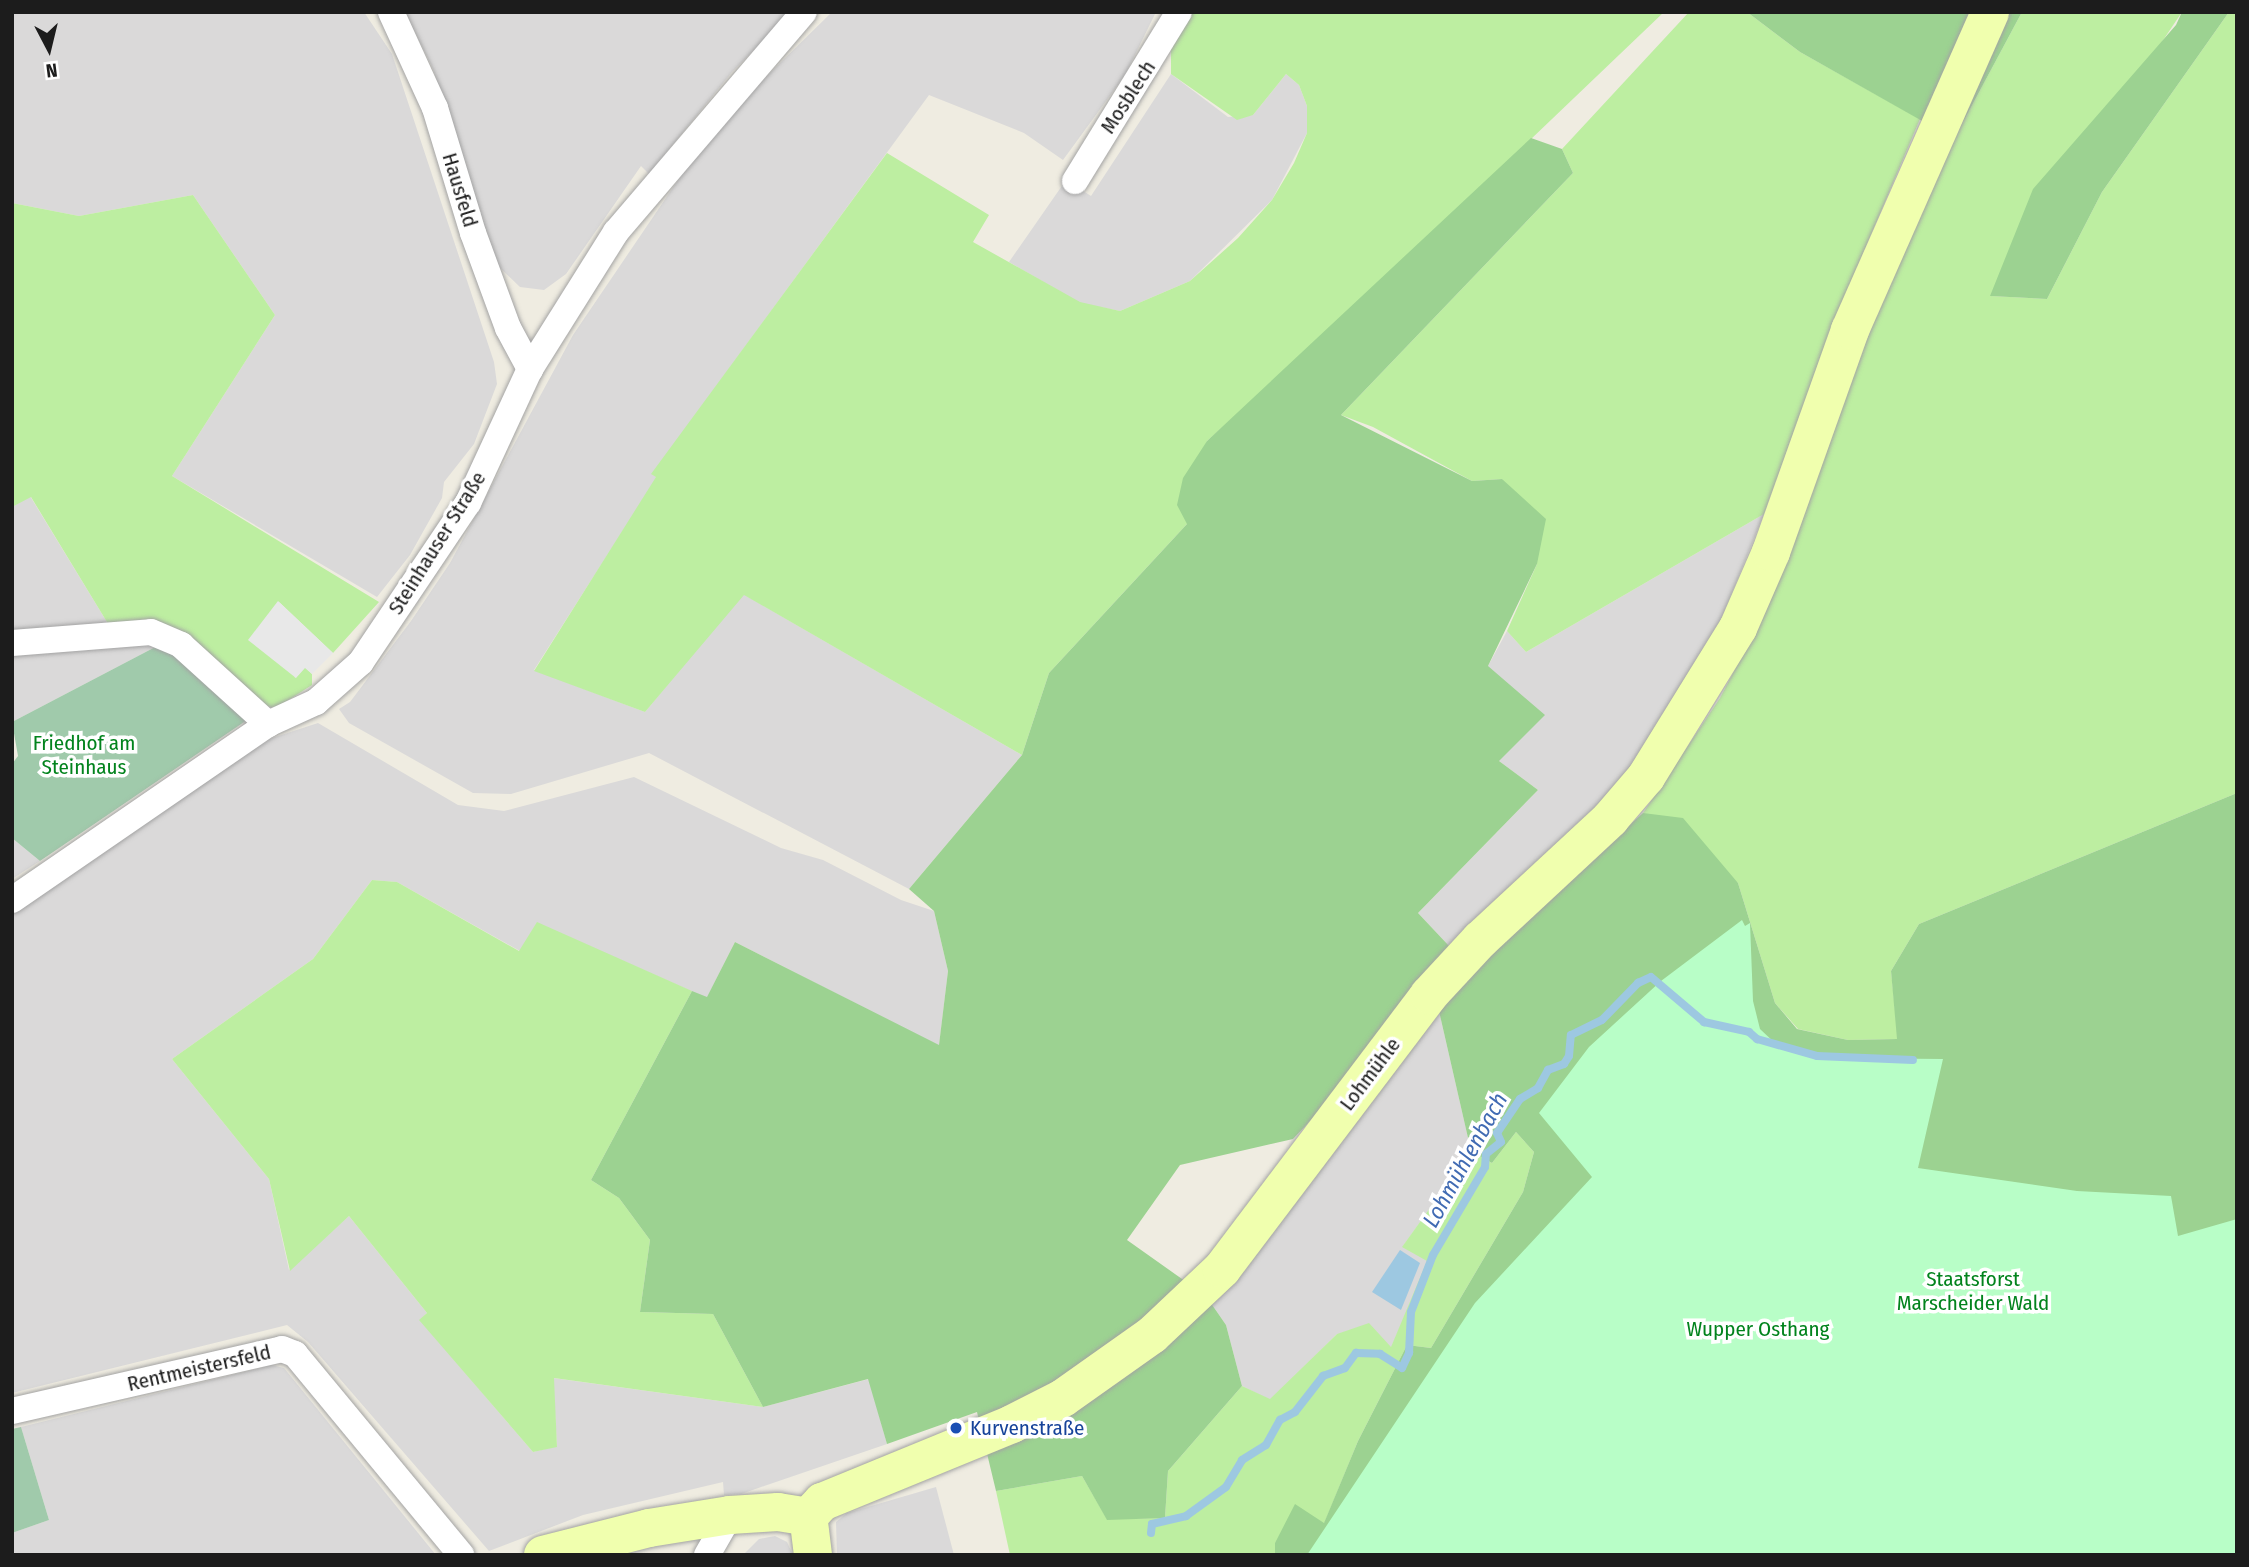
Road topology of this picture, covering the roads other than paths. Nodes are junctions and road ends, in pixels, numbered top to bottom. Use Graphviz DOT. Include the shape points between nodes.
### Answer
graph roads {
  1 [pos="391,12"];
  2 [pos="804,12"];
  3 [pos="1179,12"];
  4 [pos="1990,12"];
  5 [pos="1075,181"];
  6 [pos="530,369"];
  7 [pos="12,643"];
  8 [pos="268,724"];
  9 [pos="12,900"];
  10 [pos="12,1411"];
  11 [pos="730,1514"];
  12 [pos="808,1517"];
  13 [pos="461,1555"];
  14 [pos="543,1555"];
  15 [pos="707,1555"];
  16 [pos="813,1555"];
  1 -- 6 [label="street, Hausfeld" via="435,108 473,233 508,328"];
  2 -- 6 [label="street, Steinhauser Straße" via="616,232"];
  3 -- 5 [label="street, Mosblech"];
  4 -- 12 [label="main road, Lohmühle" via="1850,330 1771,552 1738,628 1646,777 1610,819 1480,940 1429,995 1222,1269 1152,1335 1063,1398 978,1440 837,1493 817,1505"];
  6 -- 8 [label="street, Steinhauser Straße" via="468,503 361,662 316,702"];
  7 -- 8 [label="street" via="151,632 181,645"];
  8 -- 9 [label="street, Steinhauser Straße"];
  10 -- 13 [label="street, Rentmeistersfeld" via="282,1349 295,1354"];
  11 -- 12 [label="main road" via="778,1512"];
  11 -- 14 [label="main road" via="649,1528"];
  11 -- 15 [label="street"];
  12 -- 16 [label="main road"];
}
